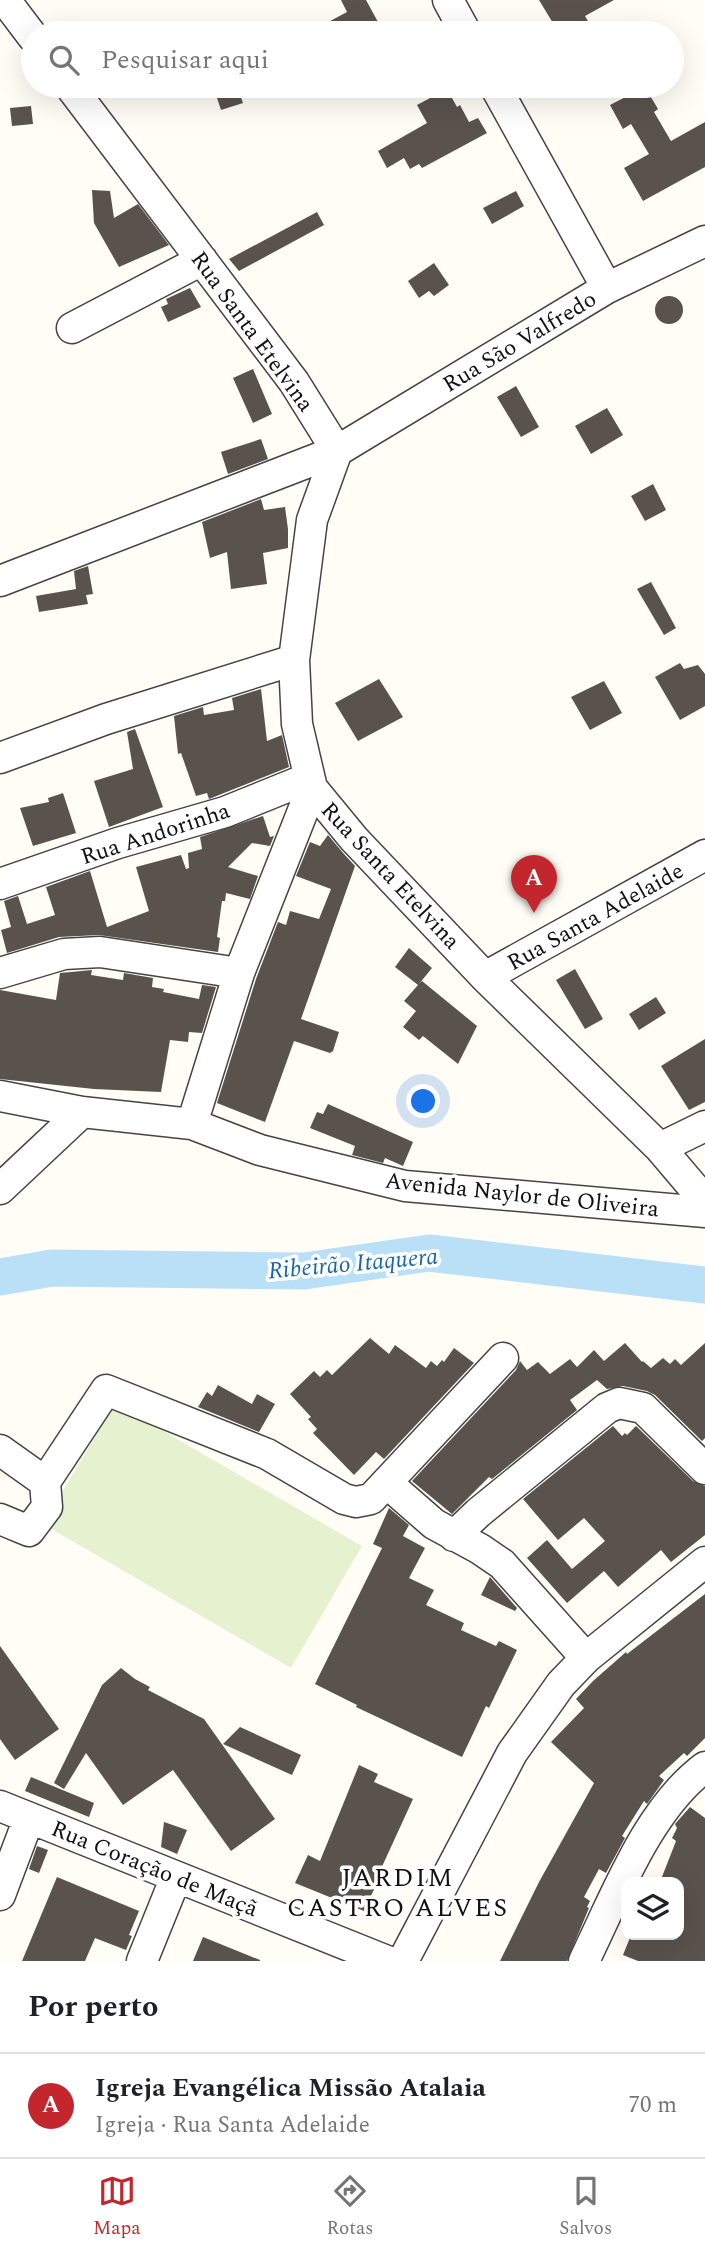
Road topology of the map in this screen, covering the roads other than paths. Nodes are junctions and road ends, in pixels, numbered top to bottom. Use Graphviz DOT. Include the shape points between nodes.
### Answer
graph roads {
  1 [pos="5,0"];
  2 [pos="448,0"];
  3 [pos="21,21"];
  4 [pos="459,21"];
  5 [pos="79,98"];
  6 [pos="502,98"];
  7 [pos="705,241"];
  8 [pos="202,260"];
  9 [pos="607,288"];
  10 [pos="72,328"];
  11 [pos="337,451"];
  12 [pos="0,580"];
  13 [pos="294,660"];
  14 [pos="0,758"];
  15 [pos="310,783"];
  16 [pos="705,855"];
  17 [pos="0,884"];
  18 [pos="0,973"];
  19 [pos="239,973"];
  20 [pos="485,977"];
  21 [pos="0,1096"];
  22 [pos="82,1112"];
  23 [pos="192,1124"];
  24 [pos="705,1125"];
  25 [pos="660,1148"];
  26 [pos="0,1189"];
  27 [pos="705,1200"];
  28 [pos="705,1212"];
  29 [pos="503,1359"];
  30 [pos="0,1450"];
  31 [pos="705,1469"];
  32 [pos="46,1482"];
  33 [pos="387,1483"];
  34 [pos="0,1519"];
  35 [pos="454,1536"];
  36 [pos="705,1562"];
  37 [pos="586,1658"];
  38 [pos="705,1767"];
  39 [pos="0,1806"];
  40 [pos="29,1818"];
  41 [pos="176,1877"];
  42 [pos="0,1895"];
  43 [pos="142,1961"];
  44 [pos="387,1961"];
  45 [pos="403,1961"];
  46 [pos="584,1961"];
  1 -- 3 [label="street"];
  2 -- 4 [label="street"];
  5 -- 8 [label="street, Rua Santa Etelvina"];
  6 -- 9 [label="street"];
  7 -- 9 [label="street, Rua São Valfredo"];
  8 -- 10 [label="street"];
  8 -- 11 [label="street, Rua Santa Etelvina" via="294,382"];
  9 -- 11 [label="street, Rua São Valfredo"];
  11 -- 12 [label="street, Rua São Valfredo"];
  11 -- 13 [label="street, Rua Santa Etelvina" via="312,520"];
  13 -- 14 [label="street"];
  13 -- 15 [label="street, Rua Santa Etelvina" via="297,724"];
  15 -- 17 [label="street, Rua Andorinha"];
  15 -- 19 [label="street"];
  15 -- 20 [label="street, Rua Santa Etelvina" via="354,839"];
  16 -- 20 [label="street, Rua Santa Adelaide"];
  18 -- 19 [label="street" via="64,954 100,952"];
  19 -- 23 [label="street"];
  20 -- 25 [label="street, Rua Santa Etelvina"];
  21 -- 22 [label="street, Avenida Naylor de Oliveira"];
  22 -- 23 [label="street, Avenida Naylor de Oliveira"];
  22 -- 26 [label="street"];
  23 -- 28 [label="street, Avenida Naylor de Oliveira" via="260,1150 405,1186"];
  24 -- 25 [label="street"];
  25 -- 27 [label="street, Rua Santa Etelvina"];
  29 -- 33 [label="street"];
  30 -- 32 [label="street"];
  31 -- 35 [label="street" via="643,1408 619,1403 607,1408"];
  32 -- 33 [label="street" via="106,1390 267,1454 344,1499 371,1499"];
  32 -- 34 [label="street" via="47,1507 29,1531"];
  33 -- 35 [label="street"];
  35 -- 37 [label="street" via="502,1564"];
  36 -- 37 [label="street"];
  37 -- 45 [label="street" via="561,1684 512,1753"];
  38 -- 46 [label="street" via="669,1802 644,1840"];
  39 -- 40 [label="street, Rua Coração de Maçã"];
  40 -- 41 [label="street, Rua Coração de Maçã"];
  40 -- 42 [label="street"];
  41 -- 43 [label="street"];
  41 -- 44 [label="street, Rua Coração de Maçã"];
}
